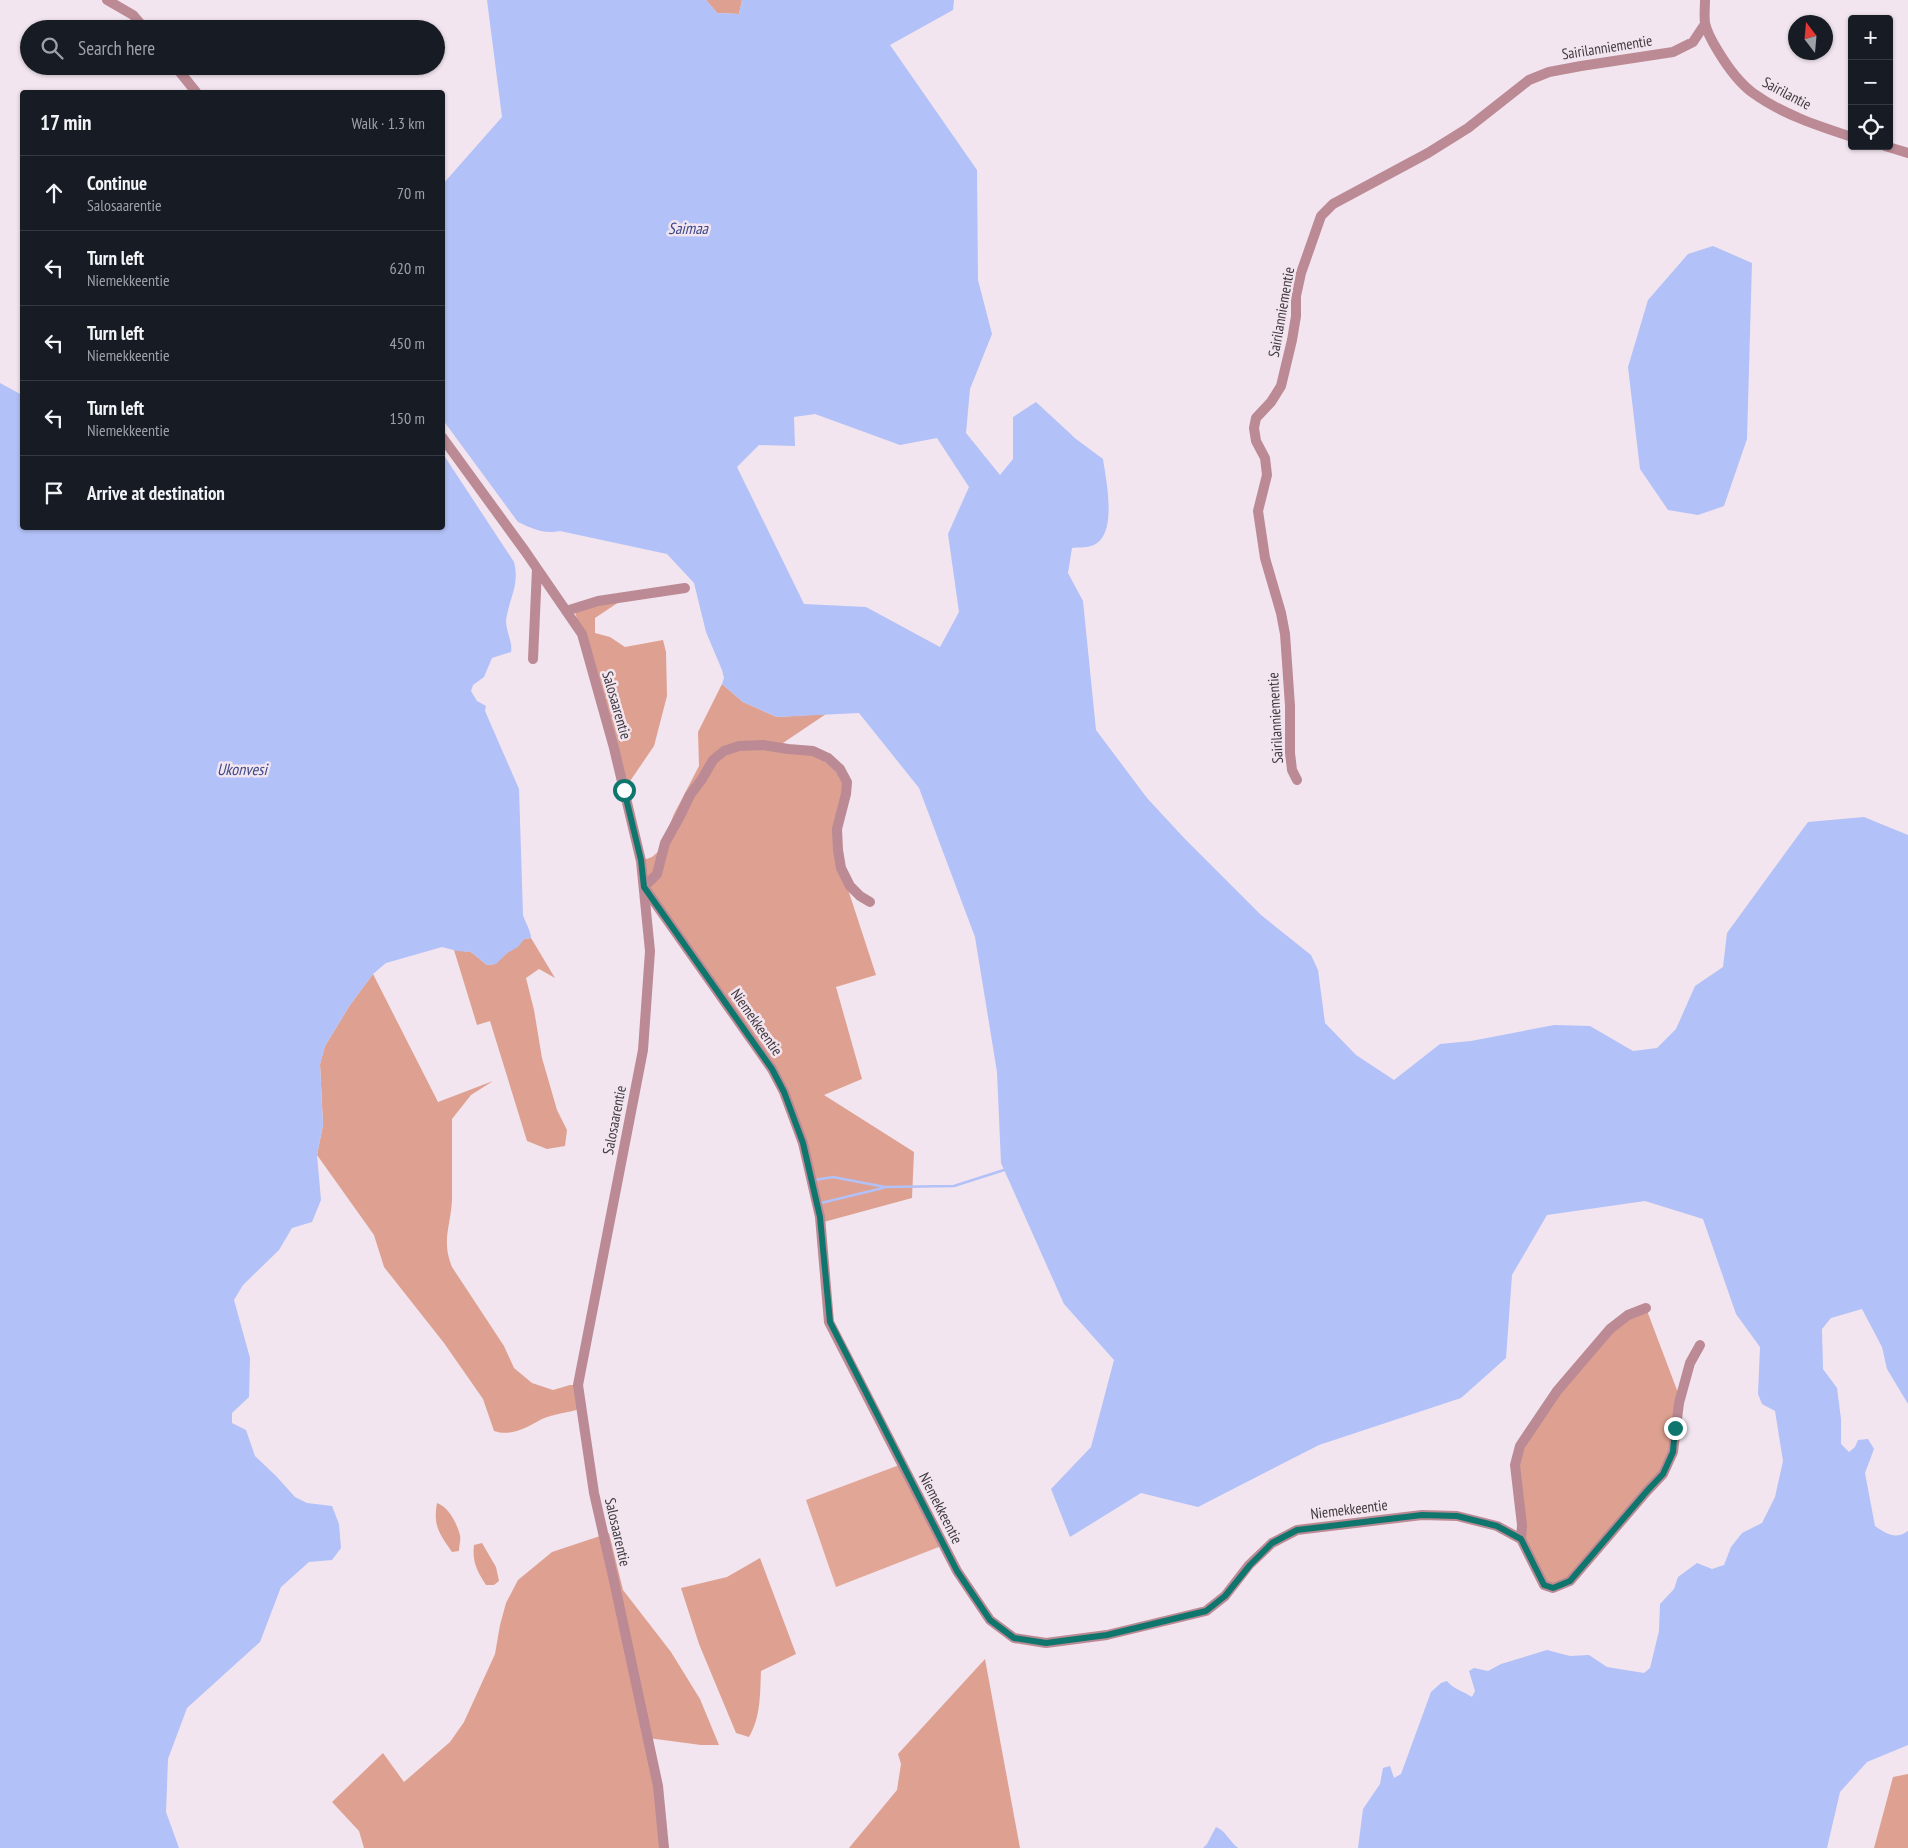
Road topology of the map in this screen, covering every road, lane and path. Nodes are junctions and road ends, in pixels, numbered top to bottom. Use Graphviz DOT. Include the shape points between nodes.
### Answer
graph roads {
  1 [pos="107,0"];
  2 [pos="1705,0"];
  3 [pos="137,20"];
  4 [pos="1706,24"];
  5 [pos="182,75"];
  6 [pos="194,90"];
  7 [pos="1848,136"];
  8 [pos="1893,148"];
  9 [pos="1908,153"];
  10 [pos="445,441"];
  11 [pos="537,569"];
  12 [pos="685,588"];
  13 [pos="566,611"];
  14 [pos="533,659"];
  15 [pos="1297,780"];
  16 [pos="644,887"];
  17 [pos="870,902"];
  18 [pos="1646,1308"];
  19 [pos="1700,1346"];
  20 [pos="1521,1539"];
  21 [pos="664,1848"];
  1 -- 3 [label="street"];
  2 -- 4 [label="street, Sairilantie"];
  4 -- 7 [label="street, Sairilantie" via="1725,62 1753,93 1778,108"];
  4 -- 15 [label="street, Sairilanniementie" via="1693,42 1673,52 1549,72 1529,80 1468,128 1332,204 1321,216 1301,273 1292,340 1281,386 1256,418 1254,428 1256,441 1265,458 1267,475 1258,511 1265,558 1282,613 1290,697 1290,753"];
  5 -- 6 [label="street"];
  8 -- 9 [label="street"];
  10 -- 11 [label="street, Salosaarentie"];
  11 -- 13 [label="street, Salosaarentie"];
  11 -- 14 [label="street"];
  12 -- 13 [label="street" via="598,601"];
  13 -- 16 [label="street, Salosaarentie" via="582,634 622,781 641,860"];
  16 -- 17 [label="street" via="657,874 664,843 713,760 724,751 739,746 764,745 813,751 840,769 847,782 837,829 841,868 850,886"];
  16 -- 20 [label="street, Niemekkeentie" via="772,1069 784,1092 803,1143 820,1217 830,1322 957,1571 990,1620 1014,1638 1050,1642 1107,1635 1206,1611 1225,1596 1272,1543 1297,1530 1422,1515 1457,1516 1497,1526"];
  16 -- 21 [label="street, Salosaarentie" via="650,951 643,1050 578,1386 594,1493 658,1786"];
  18 -- 20 [label="street" via="1628,1315 1610,1329 1557,1391 1520,1446 1515,1465"];
  19 -- 20 [label="street" via="1690,1364 1679,1403 1673,1452 1663,1474 1570,1581 1553,1588 1544,1585"];
}
